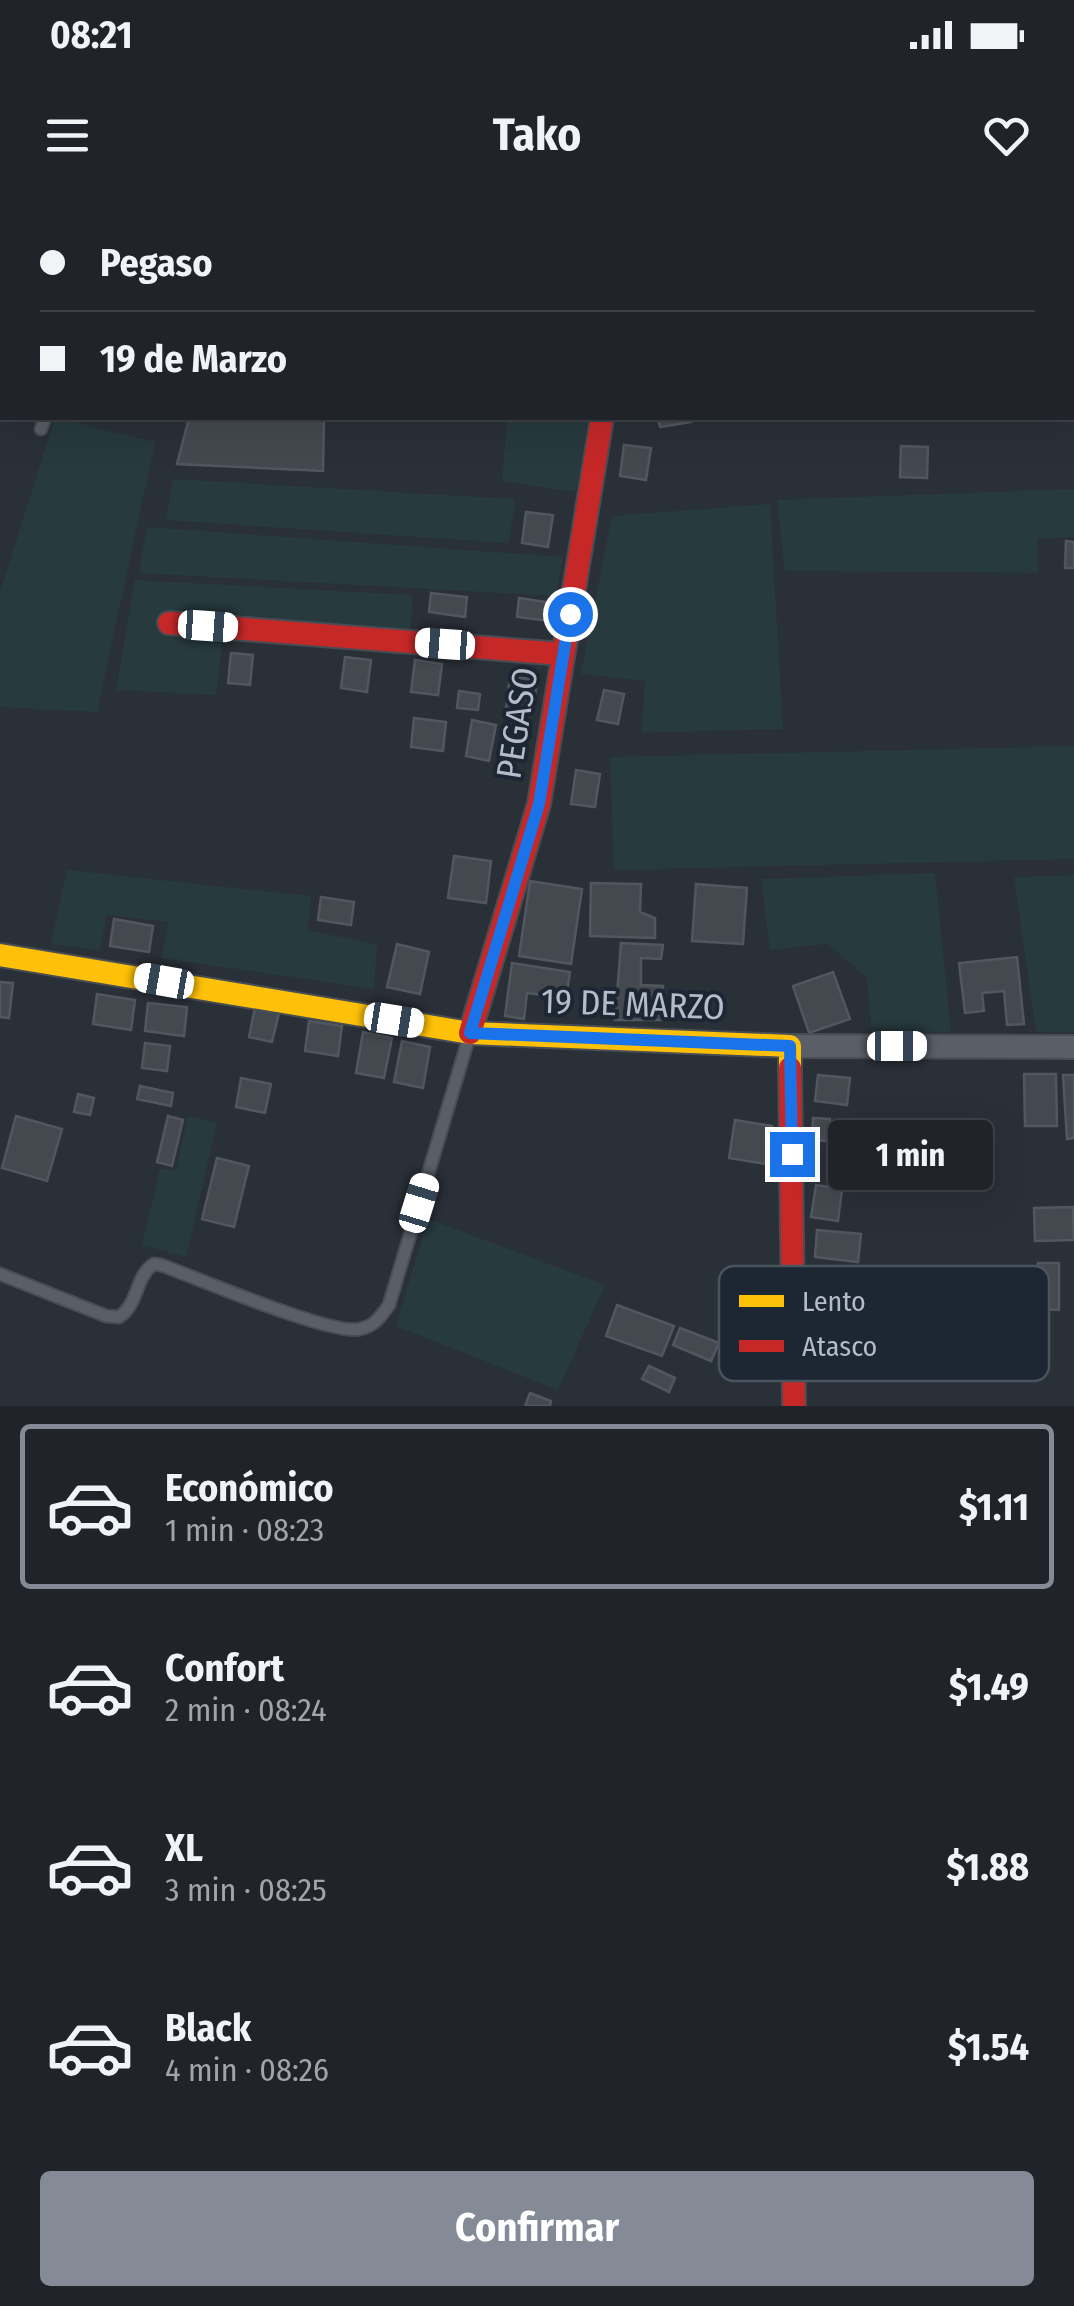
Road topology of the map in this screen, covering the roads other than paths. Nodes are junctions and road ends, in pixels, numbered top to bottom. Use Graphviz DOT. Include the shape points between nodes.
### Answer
graph roads {
  1 [pos="602,420"];
  2 [pos="169,623"];
  3 [pos="563,654"];
  4 [pos="0,955"];
  5 [pos="470,1033"];
  6 [pos="790,1046"];
  7 [pos="1074,1047"];
  8 [pos="792,1266"];
  9 [pos="0,1274"];
  10 [pos="794,1381"];
  11 [pos="794,1406"];
  1 -- 3 [label="street, PEGASO"];
  2 -- 3 [label="street"];
  3 -- 5 [label="street, PEGASO" via="539,804"];
  4 -- 5 [label="street, 19 DE MARZO"];
  5 -- 6 [label="street, 19 DE MARZO"];
  5 -- 9 [label="lane" via="389,1305 374,1325 356,1331 327,1326 162,1265 144,1272 119,1318"];
  6 -- 7 [label="street"];
  6 -- 8 [label="street"];
  10 -- 11 [label="street"];
}
